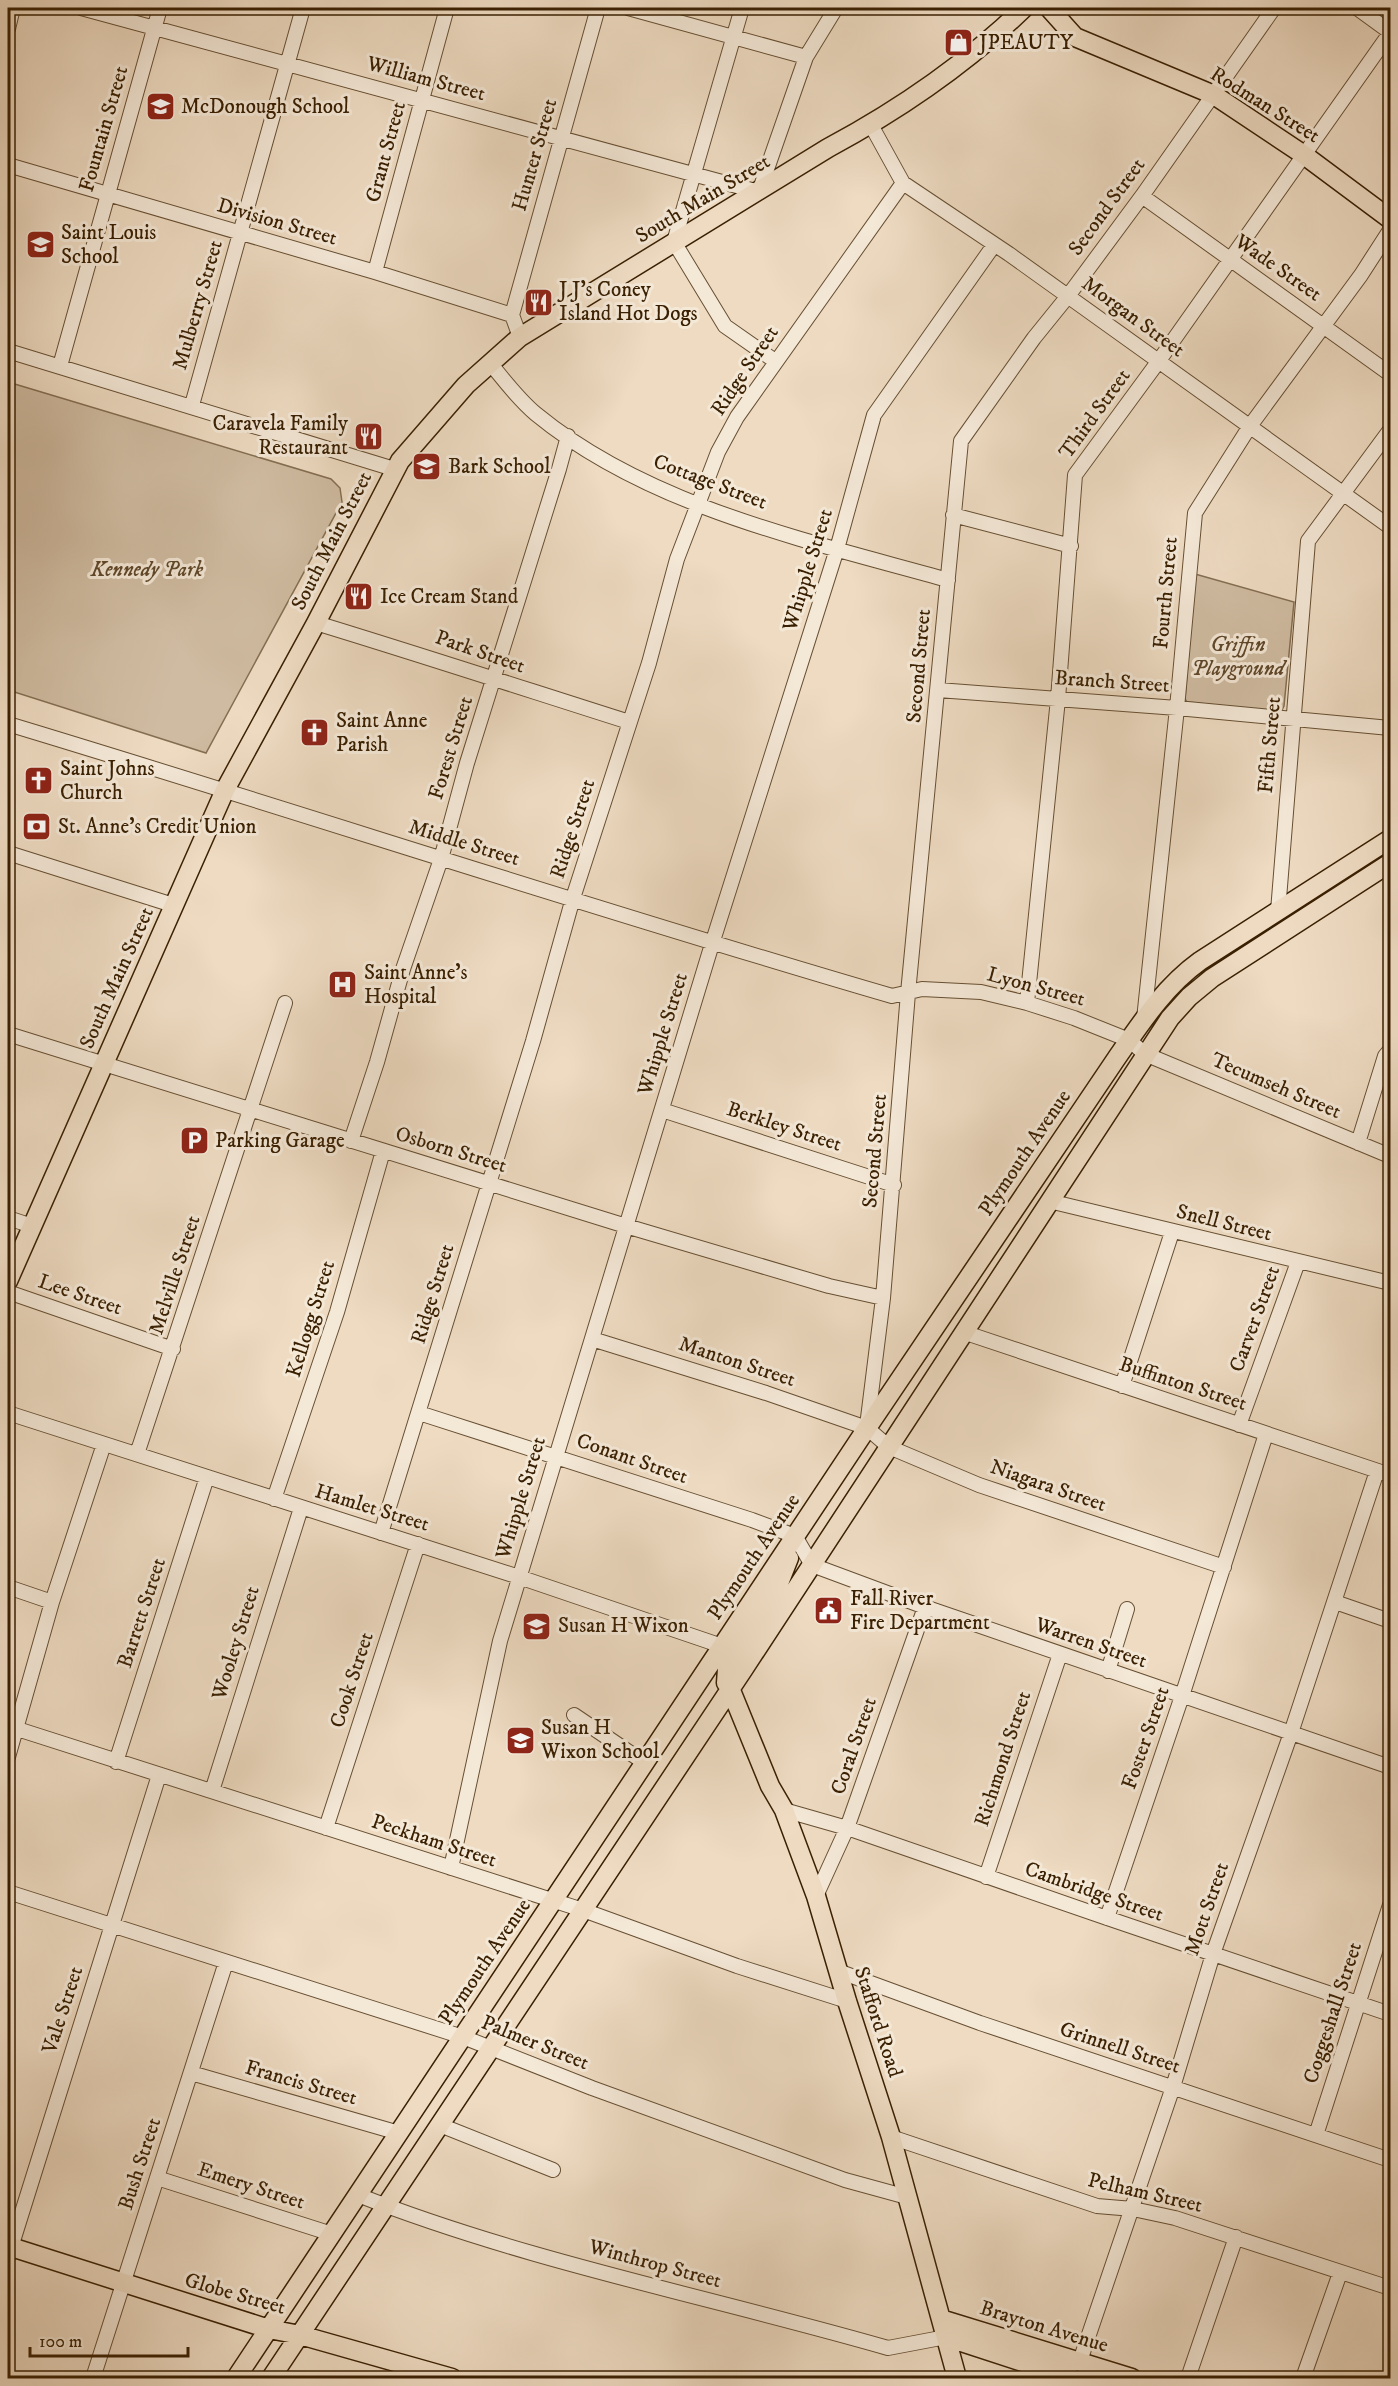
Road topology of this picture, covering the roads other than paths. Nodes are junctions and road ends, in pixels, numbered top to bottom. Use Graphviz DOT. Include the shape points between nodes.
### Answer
graph roads {
  1 [pos="13,8"];
  2 [pos="81,8"];
  3 [pos="160,8"];
  4 [pos="303,8"];
  5 [pos="447,8"];
  6 [pos="598,8"];
  7 [pos="628,8"];
  8 [pos="742,8"];
  9 [pos="836,8"];
  10 [pos="1024,8"];
  11 [pos="1049,8"];
  12 [pos="1274,8"];
  13 [pos="1357,8"];
  14 [pos="154,27"];
  15 [pos="8,29"];
  16 [pos="1390,33"];
  17 [pos="734,37"];
  18 [pos="806,57"];
  19 [pos="287,63"];
  20 [pos="1214,95"];
  21 [pos="422,100"];
  22 [pos="871,125"];
  23 [pos="561,138"];
  24 [pos="1304,155"];
  25 [pos="8,165"];
  26 [pos="694,174"];
  27 [pos="903,183"];
  28 [pos="759,192"];
  29 [pos="108,195"];
  30 [pos="1142,196"];
  31 [pos="1390,219"];
  32 [pos="1390,230"];
  33 [pos="240,233"];
  34 [pos="674,242"];
  35 [pos="994,245"];
  36 [pos="1230,260"];
  37 [pos="375,272"];
  38 [pos="1068,296"];
  39 [pos="512,315"];
  40 [pos="1322,326"];
  41 [pos="520,337"];
  42 [pos="8,351"];
  43 [pos="775,361"];
  44 [pos="1158,362"];
  45 [pos="490,363"];
  46 [pos="60,366"];
  47 [pos="1390,374"];
  48 [pos="192,405"];
  49 [pos="1250,426"];
  50 [pos="1390,430"];
  51 [pos="568,436"];
  52 [pos="394,469"];
  53 [pos="1342,492"];
  54 [pos="697,505"];
  55 [pos="954,515"];
  56 [pos="1390,527"];
  57 [pos="1071,546"];
  58 [pos="837,549"];
  59 [pos="948,580"];
  60 [pos="316,623"];
  61 [pos="494,680"];
  62 [pos="939,690"];
  63 [pos="1058,699"];
  64 [pos="1177,708"];
  65 [pos="1293,720"];
  66 [pos="629,722"];
  67 [pos="8,724"];
  68 [pos="1390,728"];
  69 [pos="225,790"];
  70 [pos="1390,839"];
  71 [pos="8,853"];
  72 [pos="441,859"];
  73 [pos="1390,863"];
  74 [pos="573,898"];
  75 [pos="173,905"];
  76 [pos="1278,911"];
  77 [pos="712,944"];
  78 [pos="908,993"];
  79 [pos="285,1003"];
  80 [pos="1027,1003"];
  81 [pos="1144,1019"];
  82 [pos="8,1034"];
  83 [pos="1129,1040"];
  84 [pos="1390,1050"];
  85 [pos="1145,1054"];
  86 [pos="103,1065"];
  87 [pos="250,1108"];
  88 [pos="662,1110"];
  89 [pos="351,1140"];
  90 [pos="1358,1143"];
  91 [pos="382,1151"];
  92 [pos="1390,1156"];
  93 [pos="489,1183"];
  94 [pos="894,1185"];
  95 [pos="1049,1201"];
  96 [pos="8,1218"];
  97 [pos="32,1226"];
  98 [pos="626,1226"];
  99 [pos="1172,1232"];
  100 [pos="1298,1262"];
  101 [pos="8,1281"];
  102 [pos="1390,1283"];
  103 [pos="8,1292"];
  104 [pos="883,1298"];
  105 [pos="963,1332"];
  106 [pos="592,1339"];
  107 [pos="173,1349"];
  108 [pos="1122,1386"];
  109 [pos="8,1413"];
  110 [pos="419,1413"];
  111 [pos="1239,1425"];
  112 [pos="867,1428"];
  113 [pos="1266,1434"];
  114 [pos="104,1444"];
  115 [pos="889,1447"];
  116 [pos="137,1454"];
  117 [pos="557,1456"];
  118 [pos="1384,1473"];
  119 [pos="207,1477"];
  120 [pos="274,1498"];
  121 [pos="301,1508"];
  122 [pos="381,1533"];
  123 [pos="795,1536"];
  124 [pos="417,1544"];
  125 [pos="812,1565"];
  126 [pos="1224,1567"];
  127 [pos="519,1577"];
  128 [pos="8,1587"];
  129 [pos="52,1602"];
  130 [pos="1335,1602"];
  131 [pos="925,1607"];
  132 [pos="1127,1609"];
  133 [pos="1390,1621"];
  134 [pos="722,1646"];
  135 [pos="1060,1654"];
  136 [pos="1108,1671"];
  137 [pos="730,1688"];
  138 [pos="1182,1696"];
  139 [pos="574,1715"];
  140 [pos="12,1727"];
  141 [pos="1291,1733"];
  142 [pos="8,1757"];
  143 [pos="116,1762"];
  144 [pos="645,1763"];
  145 [pos="1390,1767"];
  146 [pos="159,1775"];
  147 [pos="212,1791"];
  148 [pos="784,1810"];
  149 [pos="326,1828"];
  150 [pos="847,1828"];
  151 [pos="451,1868"];
  152 [pos="986,1877"];
  153 [pos="8,1892"];
  154 [pos="816,1896"];
  155 [pos="553,1901"];
  156 [pos="1390,1905"];
  157 [pos="583,1910"];
  158 [pos="1107,1918"];
  159 [pos="113,1926"];
  160 [pos="1213,1954"];
  161 [pos="226,1962"];
  162 [pos="838,1971"];
  163 [pos="847,2001"];
  164 [pos="1358,2003"];
  165 [pos="1390,2014"];
  166 [pos="463,2037"];
  167 [pos="491,2049"];
  168 [pos="191,2073"];
  169 [pos="1173,2087"];
  170 [pos="440,2125"];
  171 [pos="399,2133"];
  172 [pos="1316,2134"];
  173 [pos="891,2137"];
  174 [pos="1390,2160"];
  175 [pos="553,2170"];
  176 [pos="157,2178"];
  177 [pos="358,2195"];
  178 [pos="907,2197"];
  179 [pos="386,2206"];
  180 [pos="1133,2209"];
  181 [pos="332,2234"];
  182 [pos="1236,2237"];
  183 [pos="9,2250"];
  184 [pos="1340,2273"];
  185 [pos="123,2284"];
  186 [pos="1390,2288"];
  187 [pos="944,2328"];
  188 [pos="269,2329"];
  189 [pos="300,2335"];
  190 [pos="1080,2361"];
  191 [pos="93,2379"];
  192 [pos="236,2379"];
  193 [pos="271,2379"];
  194 [pos="452,2379"];
  195 [pos="957,2379"];
  196 [pos="1071,2379"];
  197 [pos="1132,2379"];
  198 [pos="1188,2379"];
  199 [pos="1303,2379"];
  1 -- 15 [label="street"];
  2 -- 14 [label="street, William Street"];
  3 -- 14 [label="street, Fountain Street"];
  4 -- 19 [label="street, Mulberry Street"];
  5 -- 21 [label="street, Grant Street"];
  6 -- 23 [label="street, Hunter Street"];
  7 -- 17 [label="street"];
  8 -- 17 [label="street"];
  9 -- 18 [label="street"];
  10 -- 22 [label="main road, South Main Street" via="942,79"];
  11 -- 20 [label="main road, Rodman Street" via="1075,37"];
  12 -- 20 [label="street, Second Street"];
  13 -- 16 [label="street"];
  14 -- 19 [label="street, William Street"];
  14 -- 29 [label="street, Fountain Street"];
  16 -- 24 [label="street, Third Street"];
  17 -- 18 [label="street"];
  17 -- 26 [label="street"];
  18 -- 28 [label="street"];
  19 -- 21 [label="street, William Street"];
  19 -- 33 [label="street, Mulberry Street"];
  20 -- 24 [label="main road, Rodman Street"];
  20 -- 30 [label="street, Second Street"];
  21 -- 23 [label="street, William Street"];
  21 -- 37 [label="street, Grant Street"];
  22 -- 27 [label="street, Morgan Street"];
  22 -- 28 [label="main road, South Main Street"];
  23 -- 26 [label="street, William Street"];
  23 -- 39 [label="street, Hunter Street"];
  24 -- 31 [label="main road, Rodman Street"];
  24 -- 36 [label="street, Third Street"];
  25 -- 29 [label="street, Division Street"];
  26 -- 28 [label="street, William Street"];
  26 -- 34 [label="street"];
  27 -- 35 [label="street, Morgan Street"];
  27 -- 43 [label="street, Ridge Street"];
  28 -- 34 [label="main road, South Main Street"];
  29 -- 33 [label="street, Division Street"];
  29 -- 46 [label="street, Fountain Street"];
  30 -- 36 [label="street, Wade Street"];
  30 -- 38 [label="street, Second Street"];
  32 -- 40 [label="street, Fourth Street"];
  33 -- 37 [label="street, Division Street"];
  33 -- 48 [label="street, Mulberry Street"];
  34 -- 41 [label="main road, South Main Street"];
  34 -- 43 [label="street" via="724,326"];
  35 -- 38 [label="street, Morgan Street"];
  35 -- 58 [label="street, Whipple Street" via="874,415"];
  36 -- 40 [label="street, Wade Street"];
  36 -- 44 [label="street, Third Street"];
  37 -- 39 [label="street, Division Street"];
  38 -- 44 [label="street, Morgan Street"];
  38 -- 55 [label="street, Second Street" via="961,441"];
  39 -- 41 [label="street"];
  40 -- 47 [label="street, Wade Street"];
  40 -- 49 [label="street, Fourth Street"];
  41 -- 45 [label="main road, South Main Street"];
  42 -- 46 [label="street"];
  43 -- 54 [label="street, Ridge Street" via="737,417"];
  44 -- 49 [label="street, Morgan Street"];
  44 -- 57 [label="street, Third Street" via="1076,475"];
  45 -- 51 [label="street, Cottage Street" via="535,413"];
  45 -- 52 [label="main road, South Main Street" via="441,411"];
  46 -- 48 [label="street"];
  48 -- 52 [label="street"];
  49 -- 53 [label="street, Morgan Street"];
  49 -- 64 [label="street, Fourth Street" via="1195,513"];
  50 -- 53 [label="street, Fifth Street"];
  51 -- 54 [label="street, Cottage Street" via="596,456"];
  51 -- 61 [label="street, Forest Street"];
  52 -- 60 [label="main road, South Main Street"];
  53 -- 56 [label="street, Morgan Street"];
  53 -- 65 [label="street, Fifth Street" via="1308,541"];
  54 -- 58 [label="street, Cottage Street"];
  54 -- 66 [label="street, Ridge Street"];
  55 -- 57 [label="street"];
  55 -- 59 [label="street, Second Street"];
  57 -- 63 [label="street, Third Street"];
  58 -- 59 [label="street, Cottage Street"];
  58 -- 77 [label="street, Whipple Street"];
  59 -- 62 [label="street, Second Street"];
  60 -- 61 [label="street, Park Street"];
  60 -- 69 [label="main road, South Main Street"];
  61 -- 66 [label="street, Park Street"];
  61 -- 72 [label="street, Forest Street"];
  62 -- 63 [label="street, Branch Street"];
  62 -- 78 [label="street, Second Street"];
  63 -- 64 [label="street, Branch Street"];
  63 -- 80 [label="street, Third Street"];
  64 -- 65 [label="street, Branch Street"];
  64 -- 81 [label="street, Fourth Street"];
  65 -- 68 [label="street, Branch Street"];
  65 -- 76 [label="street, Fifth Street"];
  66 -- 74 [label="street, Ridge Street"];
  67 -- 69 [label="street, Middle Street"];
  69 -- 72 [label="street, Middle Street"];
  69 -- 75 [label="main road, South Main Street"];
  70 -- 76 [label="main road, Plymouth Avenue"];
  71 -- 75 [label="street"];
  72 -- 74 [label="street, Middle Street"];
  72 -- 89 [label="street, Forest Street"];
  73 -- 85 [label="main road" via="1204,983 1176,1011"];
  74 -- 77 [label="street, Middle Street"];
  74 -- 93 [label="street, Ridge Street"];
  75 -- 86 [label="main road, South Main Street"];
  76 -- 81 [label="main road, Plymouth Avenue" via="1191,968"];
  77 -- 78 [label="street, Middle Street" via="892,996"];
  77 -- 88 [label="street, Whipple Street"];
  78 -- 80 [label="street, Lyon Street" via="922,989 981,992"];
  78 -- 94 [label="street, Second Street"];
  79 -- 87 [label="street, Melville Street"];
  80 -- 83 [label="street, Lyon Street"];
  81 -- 83 [label="main road, Plymouth Avenue"];
  82 -- 86 [label="street, Osborn Street"];
  83 -- 85 [label="street, Lyon Street"];
  83 -- 112 [label="main road, Plymouth Avenue"];
  84 -- 90 [label="street"];
  85 -- 90 [label="street, Tecumseh Street"];
  85 -- 95 [label="main road"];
  86 -- 87 [label="street, Osborn Street"];
  86 -- 97 [label="main road, South Main Street"];
  87 -- 89 [label="street, Osborn Street"];
  87 -- 107 [label="street, Melville Street"];
  88 -- 94 [label="street, Berkley Street"];
  88 -- 98 [label="street, Whipple Street"];
  89 -- 91 [label="street, Osborn Street"];
  90 -- 92 [label="street, Tecumseh Street"];
  91 -- 93 [label="street, Osborn Street"];
  91 -- 120 [label="street, Kellogg Street" via="337,1312"];
  93 -- 98 [label="street, Osborn Street"];
  93 -- 110 [label="street, Ridge Street"];
  94 -- 104 [label="street, Second Street"];
  95 -- 99 [label="street, Snell Street"];
  95 -- 105 [label="main road"];
  96 -- 97 [label="street"];
  97 -- 101 [label="main road, South Main Street"];
  98 -- 104 [label="street, Osborn Street" via="829,1286"];
  98 -- 106 [label="street, Whipple Street"];
  99 -- 100 [label="street, Snell Street"];
  99 -- 108 [label="street"];
  100 -- 102 [label="street, Snell Street"];
  100 -- 111 [label="street, Carver Street"];
  103 -- 107 [label="street, Lee Street"];
  104 -- 112 [label="street, Second Street"];
  105 -- 108 [label="street, Buffinton Street"];
  105 -- 115 [label="main road"];
  106 -- 112 [label="street, Manton Street"];
  106 -- 117 [label="street, Whipple Street"];
  107 -- 116 [label="street, Melville Street"];
  108 -- 111 [label="street, Buffinton Street"];
  109 -- 114 [label="street, Hamlet Street"];
  110 -- 117 [label="street, Conant Street"];
  110 -- 122 [label="street, Ridge Street"];
  111 -- 113 [label="street, Buffinton Street"];
  112 -- 115 [label="street, Niagara Street"];
  112 -- 123 [label="main road, Plymouth Avenue"];
  113 -- 118 [label="street, Buffinton Street"];
  113 -- 126 [label="street, Foster Street"];
  114 -- 116 [label="street, Hamlet Street"];
  114 -- 129 [label="street"];
  115 -- 125 [label="main road"];
  115 -- 126 [label="street, Niagara Street" via="979,1485"];
  116 -- 119 [label="street, Hamlet Street"];
  117 -- 123 [label="street, Conant Street"];
  117 -- 127 [label="street, Whipple Street"];
  118 -- 130 [label="street, Mott Street"];
  119 -- 120 [label="street, Hamlet Street"];
  119 -- 143 [label="street, Barrett Street"];
  120 -- 121 [label="street, Hamlet Street"];
  121 -- 122 [label="street, Hamlet Street"];
  121 -- 147 [label="street, Wooley Street"];
  122 -- 124 [label="street, Hamlet Street"];
  123 -- 125 [label="street"];
  123 -- 134 [label="main road, Plymouth Avenue"];
  123 -- 137 [label="main road" via="772,1600 727,1669 725,1678"];
  124 -- 127 [label="street, Hamlet Street"];
  124 -- 149 [label="street, Cook Street"];
  125 -- 131 [label="street, Warren Street"];
  125 -- 137 [label="main road"];
  126 -- 138 [label="street, Foster Street"];
  127 -- 134 [label="street, Hamlet Street"];
  127 -- 151 [label="street, Whipple Street" via="500,1641"];
  128 -- 129 [label="street"];
  129 -- 140 [label="street"];
  130 -- 133 [label="street"];
  130 -- 141 [label="street, Mott Street"];
  131 -- 135 [label="street, Warren Street"];
  131 -- 150 [label="street, Coral Street"];
  132 -- 136 [label="street"];
  134 -- 144 [label="main road, Plymouth Avenue"];
  135 -- 136 [label="street, Warren Street"];
  135 -- 152 [label="street, Richmond Street"];
  136 -- 138 [label="street, Warren Street"];
  137 -- 148 [label="main road, Stafford Road"];
  137 -- 157 [label="main road"];
  138 -- 141 [label="street, Warren Street"];
  138 -- 158 [label="street, Foster Street"];
  139 -- 144 [label="street"];
  140 -- 142 [label="street"];
  140 -- 143 [label="street, Peckham Street"];
  141 -- 145 [label="street, Warren Street"];
  141 -- 160 [label="street, Mott Street"];
  143 -- 146 [label="street, Peckham Street"];
  144 -- 155 [label="main road, Plymouth Avenue"];
  146 -- 147 [label="street, Peckham Street"];
  146 -- 159 [label="street, Vale Street"];
  147 -- 149 [label="street, Peckham Street"];
  148 -- 150 [label="street, Cambridge Street"];
  148 -- 154 [label="main road, Stafford Road"];
  149 -- 151 [label="street, Peckham Street"];
  150 -- 152 [label="street, Cambridge Street"];
  150 -- 154 [label="street, Coral Street"];
  151 -- 155 [label="street, Peckham Street"];
  152 -- 158 [label="street, Cambridge Street"];
  153 -- 159 [label="street, Palmer Street"];
  154 -- 162 [label="main road, Stafford Road"];
  155 -- 157 [label="street, Peckham Street"];
  155 -- 166 [label="main road, Plymouth Avenue"];
  156 -- 164 [label="street, Coggeshall Street"];
  157 -- 163 [label="street, Peckham Street"];
  157 -- 167 [label="main road"];
  158 -- 160 [label="street, Cambridge Street"];
  159 -- 161 [label="street, Palmer Street"];
  159 -- 183 [label="street, Vale Street"];
  160 -- 164 [label="street, Cambridge Street"];
  160 -- 169 [label="street, Mott Street"];
  161 -- 166 [label="street, Palmer Street"];
  161 -- 168 [label="street, Bush Street"];
  162 -- 163 [label="main road, Stafford Road"];
  162 -- 169 [label="street, Grinnell Street"];
  163 -- 173 [label="main road, Stafford Road"];
  164 -- 165 [label="street, Cambridge Street"];
  164 -- 172 [label="street, Coggeshall Street"];
  166 -- 167 [label="street, Palmer Street"];
  166 -- 171 [label="main road, Plymouth Avenue"];
  167 -- 170 [label="main road"];
  167 -- 178 [label="street, Palmer Street" via="845,2180"];
  168 -- 171 [label="street, Francis Street"];
  168 -- 176 [label="street, Bush Street"];
  169 -- 172 [label="street, Grinnell Street"];
  169 -- 180 [label="street, Mott Street"];
  170 -- 175 [label="street"];
  170 -- 179 [label="main road"];
  171 -- 177 [label="main road, Plymouth Avenue"];
  172 -- 174 [label="street, Grinnell Street"];
  173 -- 178 [label="main road, Stafford Road"];
  173 -- 180 [label="street, Pelham Street" via="1097,2206"];
  176 -- 181 [label="street, Emery Street"];
  176 -- 185 [label="street, Bush Street"];
  177 -- 179 [label="street, Winthrop Street"];
  177 -- 181 [label="main road, Plymouth Avenue"];
  178 -- 187 [label="main road, Stafford Road"];
  179 -- 187 [label="street, Winthrop Street" via="517,2249 888,2348"];
  179 -- 189 [label="main road"];
  180 -- 182 [label="street, Pelham Street"];
  180 -- 190 [label="street, Mott Street"];
  181 -- 188 [label="main road, Plymouth Avenue"];
  182 -- 184 [label="street, Pelham Street"];
  182 -- 198 [label="street"];
  183 -- 185 [label="main road, Globe Street"];
  184 -- 186 [label="street, Pelham Street"];
  184 -- 199 [label="street"];
  185 -- 188 [label="main road, Globe Street"];
  185 -- 191 [label="street, Bush Street"];
  187 -- 190 [label="main road, Brayton Avenue"];
  187 -- 195 [label="main road, Stafford Road"];
  187 -- 196 [label="main road, Brayton Avenue"];
  188 -- 189 [label="main road, Globe Street"];
  188 -- 192 [label="main road, Plymouth Avenue"];
  189 -- 193 [label="main road"];
  189 -- 194 [label="main road, Globe Street"];
  190 -- 197 [label="main road, Brayton Avenue"];
}
